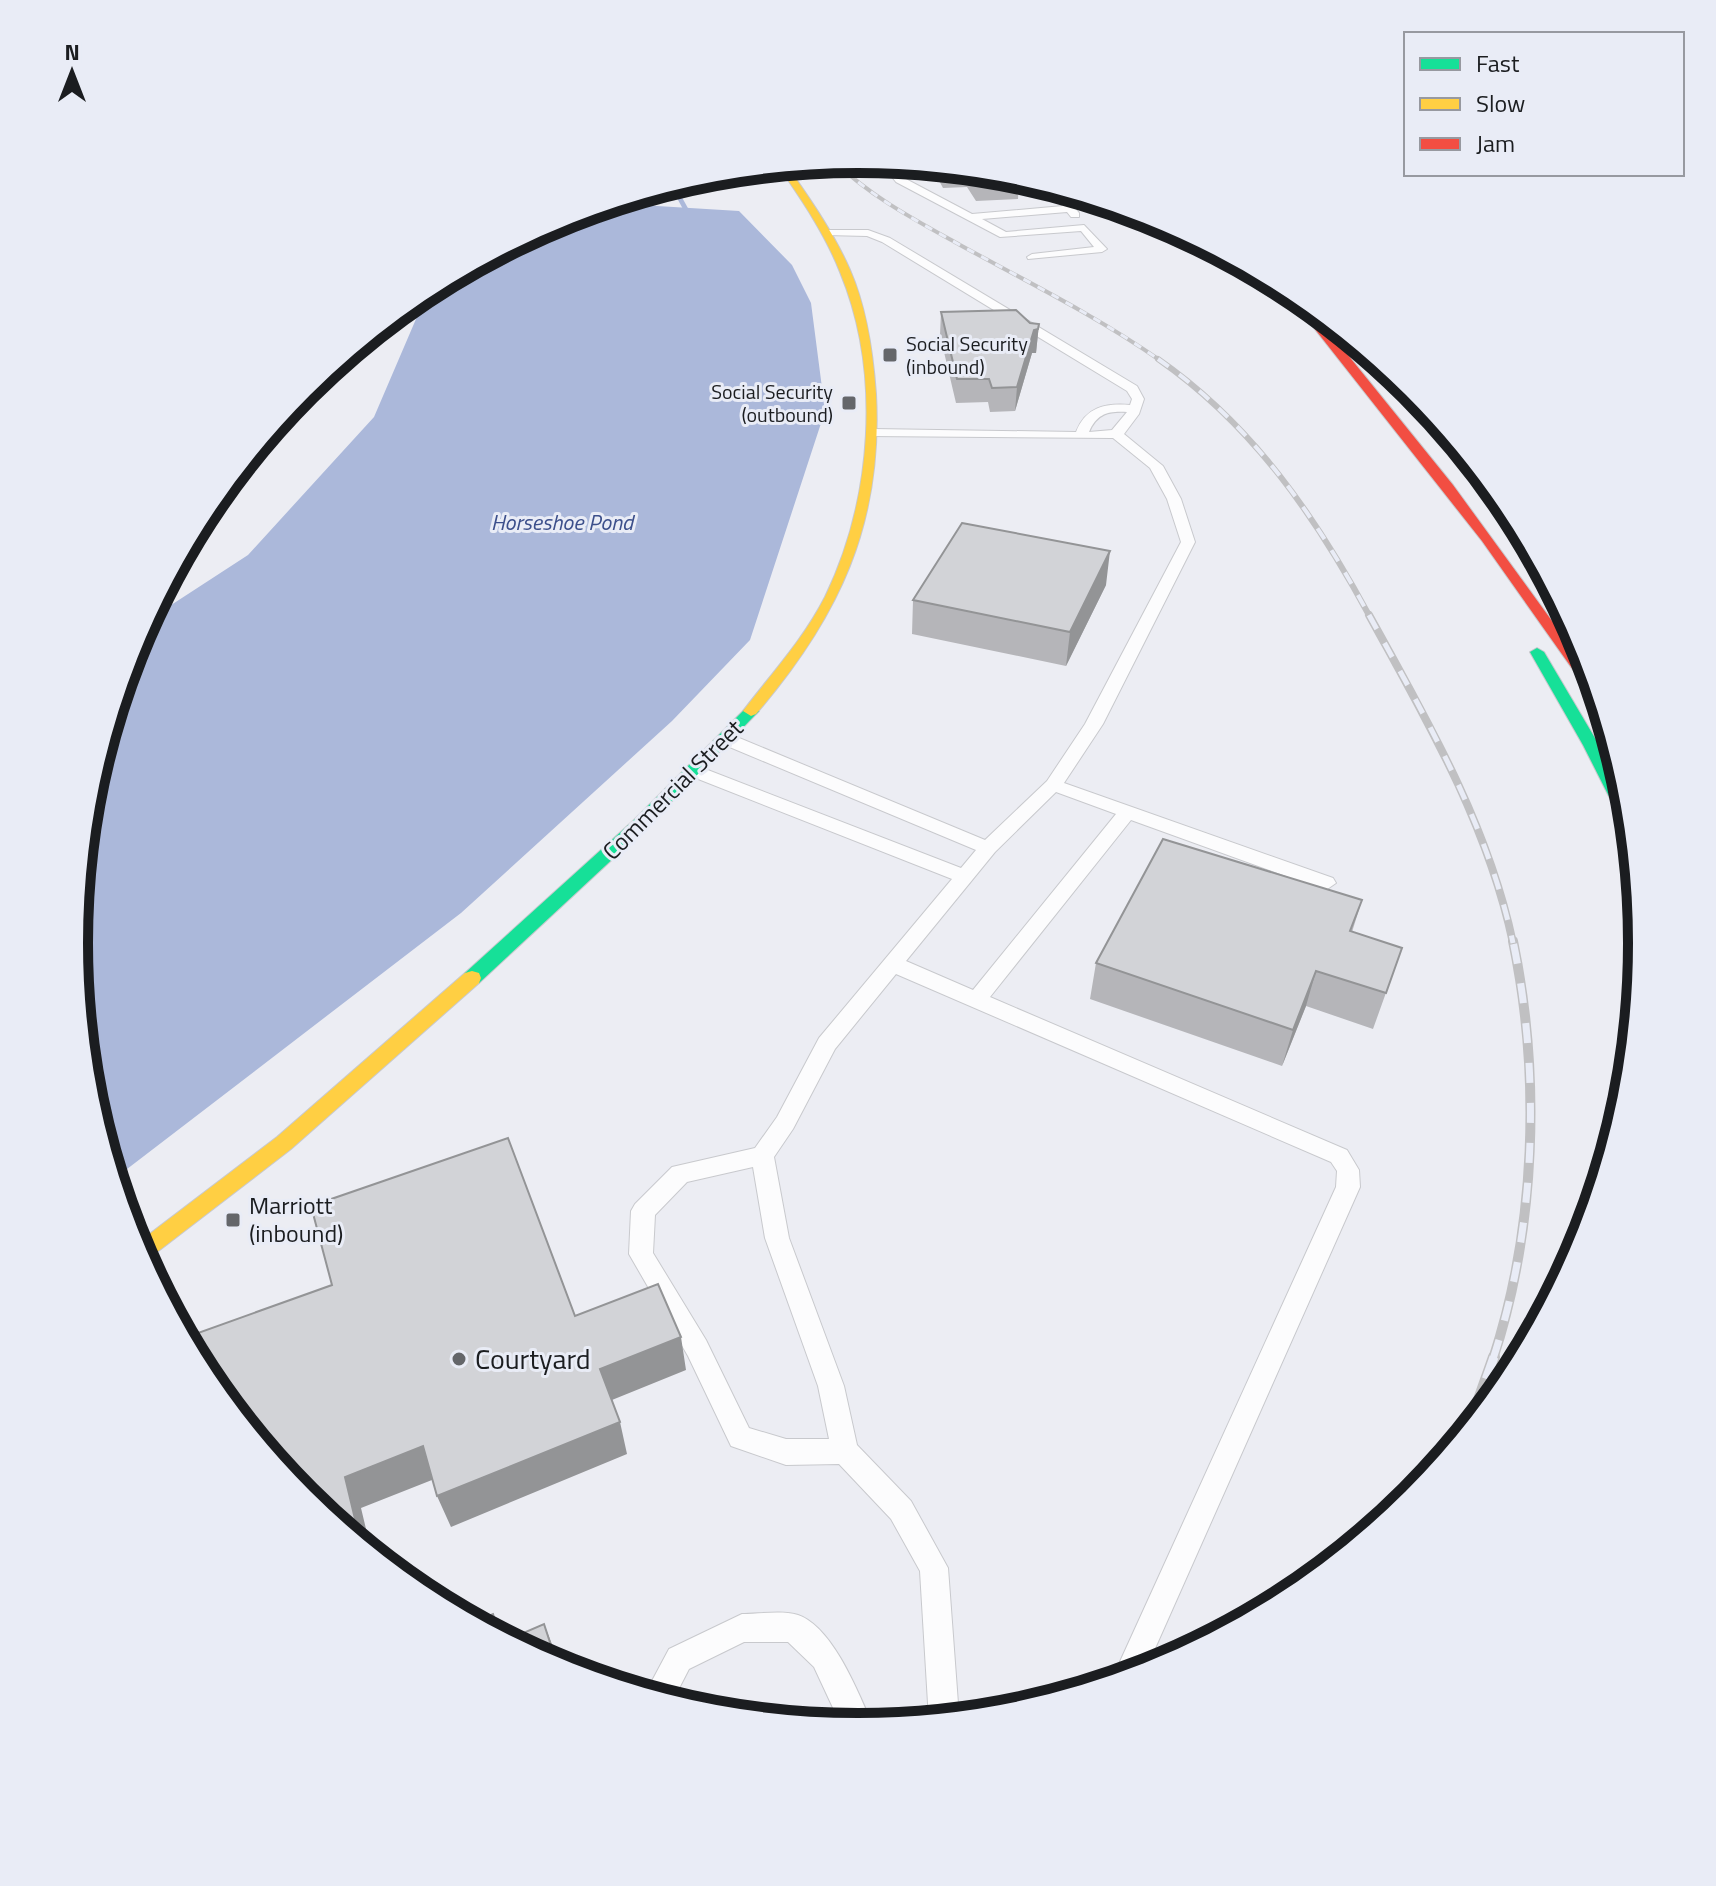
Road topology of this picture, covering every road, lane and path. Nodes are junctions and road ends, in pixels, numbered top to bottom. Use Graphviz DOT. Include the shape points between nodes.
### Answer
graph roads {
  1 [pos="895,174"];
  2 [pos="790,177"];
  3 [pos="1063,201"];
  4 [pos="1070,209"];
  5 [pos="972,217"];
  6 [pos="1084,228"];
  7 [pos="826,232"];
  8 [pos="1032,257"];
  9 [pos="991,302"];
  10 [pos="973,307"];
  11 [pos="1320,327"];
  12 [pos="1135,409"];
  13 [pos="873,433"];
  14 [pos="1116,434"];
  15 [pos="1081,436"];
  16 [pos="1477,528"];
  17 [pos="1497,584"];
  18 [pos="1529,638"];
  19 [pos="1572,655"];
  20 [pos="726,739"];
  21 [pos="694,771"];
  22 [pos="1053,785"];
  23 [pos="1611,785"];
  24 [pos="1128,811"];
  25 [pos="988,848"];
  26 [pos="966,877"];
  27 [pos="1326,883"];
  28 [pos="893,964"];
  29 [pos="976,1000"];
  30 [pos="762,1156"];
  31 [pos="150,1246"];
  32 [pos="845,1451"];
  33 [pos="1135,1661"];
  34 [pos="663,1688"];
  35 [pos="943,1708"];
  36 [pos="851,1713"];
  1 -- 5 [label="lane"];
  2 -- 7 [label="main road, Commercial Street"];
  3 -- 4 [label="lane"];
  4 -- 5 [label="lane"];
  4 -- 6 [label="lane"];
  5 -- 6 [label="lane" via="1004,235"];
  6 -- 8 [label="lane" via="1102,249"];
  7 -- 9 [label="lane" via="868,233 886,240"];
  7 -- 13 [label="main road, Commercial Street" via="851,287"];
  9 -- 10 [label="lane"];
  9 -- 12 [label="lane" via="1120,379 1138,399"];
  11 -- 16 [label="main road"];
  12 -- 14 [label="lane"];
  12 -- 15 [label="lane" via="1113,407 1095,413 1086,420"];
  13 -- 15 [label="lane"];
  13 -- 20 [label="main road, Commercial Street" via="866,501 844,576 798,655"];
  14 -- 15 [label="lane"];
  14 -- 22 [label="lane" via="1156,466 1188,542 1094,724"];
  16 -- 17 [label="main road"];
  16 -- 19 [label="main road"];
  18 -- 23 [label="main road"];
  20 -- 21 [label="main road, Commercial Street"];
  20 -- 25 [label="lane"];
  21 -- 26 [label="lane"];
  21 -- 31 [label="main road, Commercial Street" via="352,1087"];
  22 -- 24 [label="lane"];
  22 -- 25 [label="lane"];
  24 -- 27 [label="lane"];
  24 -- 29 [label="lane"];
  25 -- 26 [label="lane"];
  26 -- 28 [label="lane"];
  28 -- 29 [label="lane"];
  28 -- 30 [label="lane" via="827,1044"];
  29 -- 33 [label="lane" via="1339,1156 1348,1170 1348,1187"];
  30 -- 32 [label="lane" via="777,1238 831,1386"];
  30 -- 32 [label="lane" via="680,1174 643,1211 641,1254 697,1348 740,1437 786,1452"];
  32 -- 35 [label="lane" via="901,1510 934,1568"];
  34 -- 36 [label="lane" via="679,1659 742,1628 794,1628 824,1657"];
}
